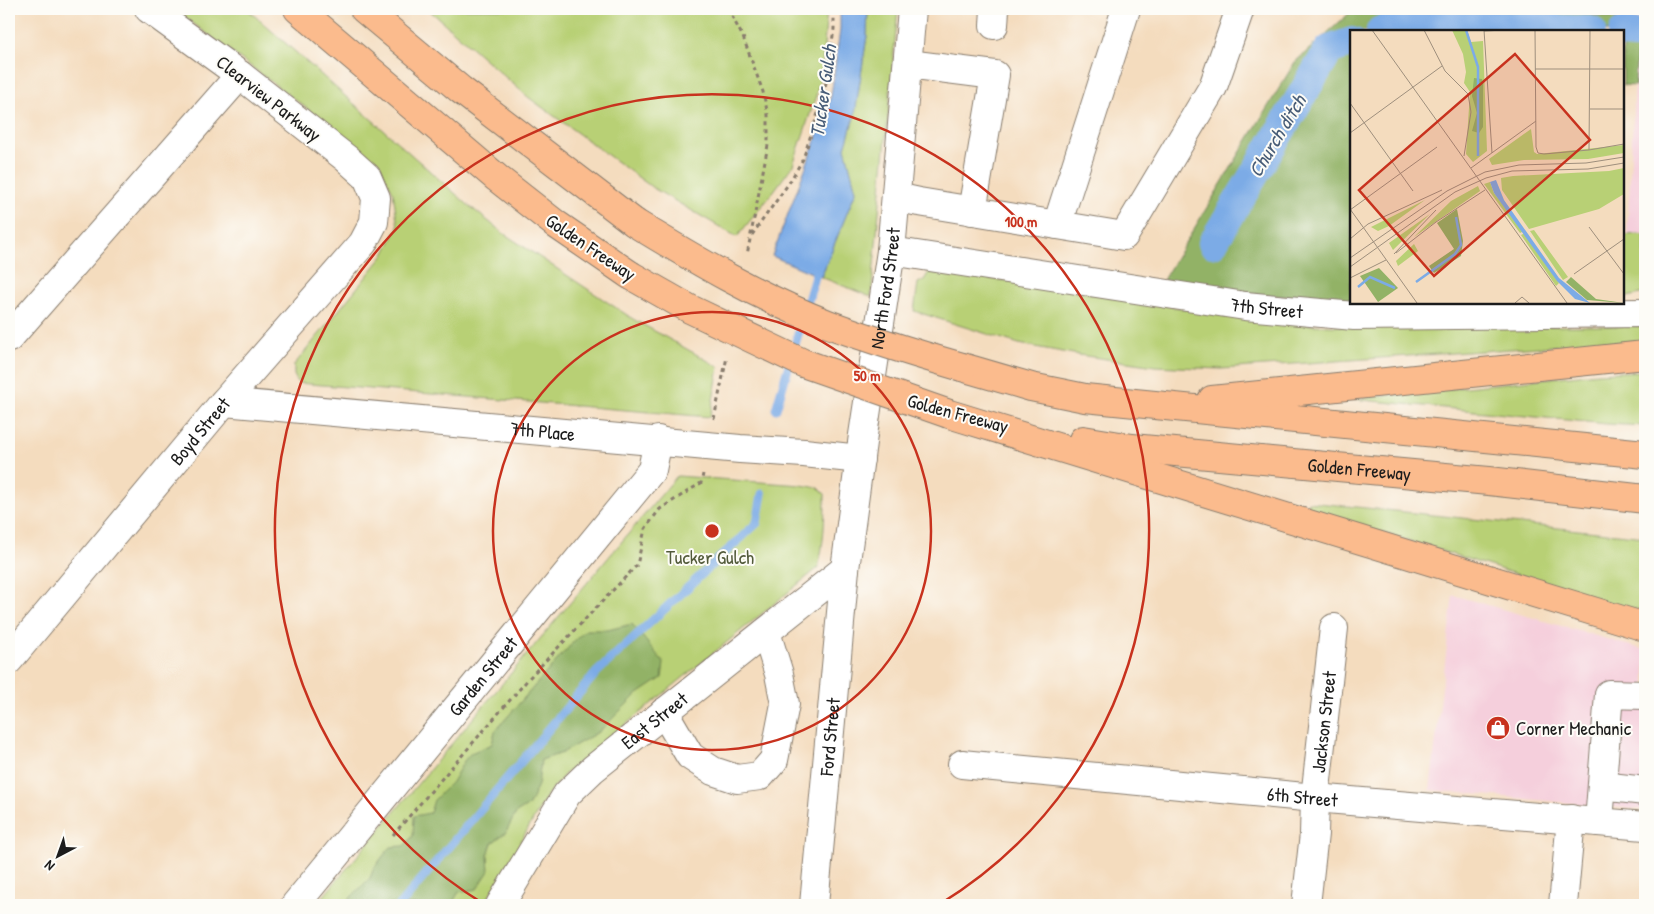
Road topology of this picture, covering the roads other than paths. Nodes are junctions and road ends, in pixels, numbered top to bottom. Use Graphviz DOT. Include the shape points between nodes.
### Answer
graph roads {
  1 [pos="149,9"];
  2 [pos="298,9"];
  3 [pos="364,9"];
  4 [pos="912,9"];
  5 [pos="1126,9"];
  6 [pos="1240,9"];
  7 [pos="908,64"];
  8 [pos="240,74"];
  9 [pos="896,197"];
  10 [pos="376,198"];
  11 [pos="972,211"];
  12 [pos="1057,225"];
  13 [pos="891,251"];
  14 [pos="1645,313"];
  15 [pos="9,338"];
  16 [pos="1645,355"];
  17 [pos="224,402"];
  18 [pos="1152,406"];
  19 [pos="949,414"];
  20 [pos="658,440"];
  21 [pos="1645,454"];
  22 [pos="860,459"];
  23 [pos="1645,499"];
  24 [pos="845,570"];
  25 [pos="1645,626"];
  26 [pos="1334,628"];
  27 [pos="766,632"];
  28 [pos="9,660"];
  29 [pos="1645,695"];
  30 [pos="664,712"];
  31 [pos="962,764"];
  32 [pos="1602,786"];
  33 [pos="1645,791"];
  34 [pos="1315,798"];
  35 [pos="1571,819"];
  36 [pos="1599,822"];
  37 [pos="1645,826"];
  38 [pos="295,905"];
  39 [pos="500,905"];
  40 [pos="814,905"];
  41 [pos="1306,905"];
  42 [pos="1563,905"];
  1 -- 8 [label="street, Clearview Parkway"];
  2 -- 19 [label="highway, Golden Freeway, bridge" via="497,178 557,225 630,275 690,309 803,363"];
  3 -- 18 [label="highway, bridge" via="461,90 635,223 765,296 826,323 887,344 1031,387"];
  4 -- 7 [label="street"];
  5 -- 12 [label="street"];
  6 -- 12 [label="street" via="1213,87 1124,236"];
  7 -- 9 [label="street, North Ford Street"];
  7 -- 11 [label="street" via="995,75"];
  8 -- 10 [label="street, Clearview Parkway" via="367,177"];
  8 -- 15 [label="street"];
  9 -- 11 [label="street"];
  9 -- 13 [label="street, North Ford Street"];
  10 -- 17 [label="street, Boyd Street" via="374,222 364,242"];
  11 -- 12 [label="street"];
  13 -- 14 [label="street, 7th Street" via="1245,306 1354,316"];
  13 -- 22 [label="street, North Ford Street"];
  16 -- 18 [label="highway"];
  17 -- 20 [label="street, 7th Place"];
  17 -- 28 [label="street, Boyd Street"];
  18 -- 21 [label="highway"];
  19 -- 23 [label="highway, Golden Freeway" via="1132,448"];
  19 -- 25 [label="highway"];
  20 -- 22 [label="street, 7th Place"];
  20 -- 38 [label="street, Garden Street" via="652,470"];
  22 -- 24 [label="street, North Ford Street"];
  24 -- 27 [label="street, East Street"];
  24 -- 40 [label="street, Ford Street"];
  26 -- 34 [label="street, Jackson Street"];
  27 -- 30 [label="street, East Street"];
  27 -- 30 [label="street" via="785,704 774,760 760,776 737,779 713,771 690,756"];
  29 -- 32 [label="street" via="1609,694"];
  30 -- 39 [label="street, East Street" via="567,794"];
  31 -- 34 [label="street, 6th Street"];
  32 -- 33 [label="street"];
  32 -- 36 [label="street"];
  34 -- 35 [label="street, 6th Street"];
  34 -- 41 [label="street, Jackson Street"];
  35 -- 36 [label="street, 6th Street"];
  35 -- 42 [label="street"];
  36 -- 37 [label="street, 6th Street"];
}
